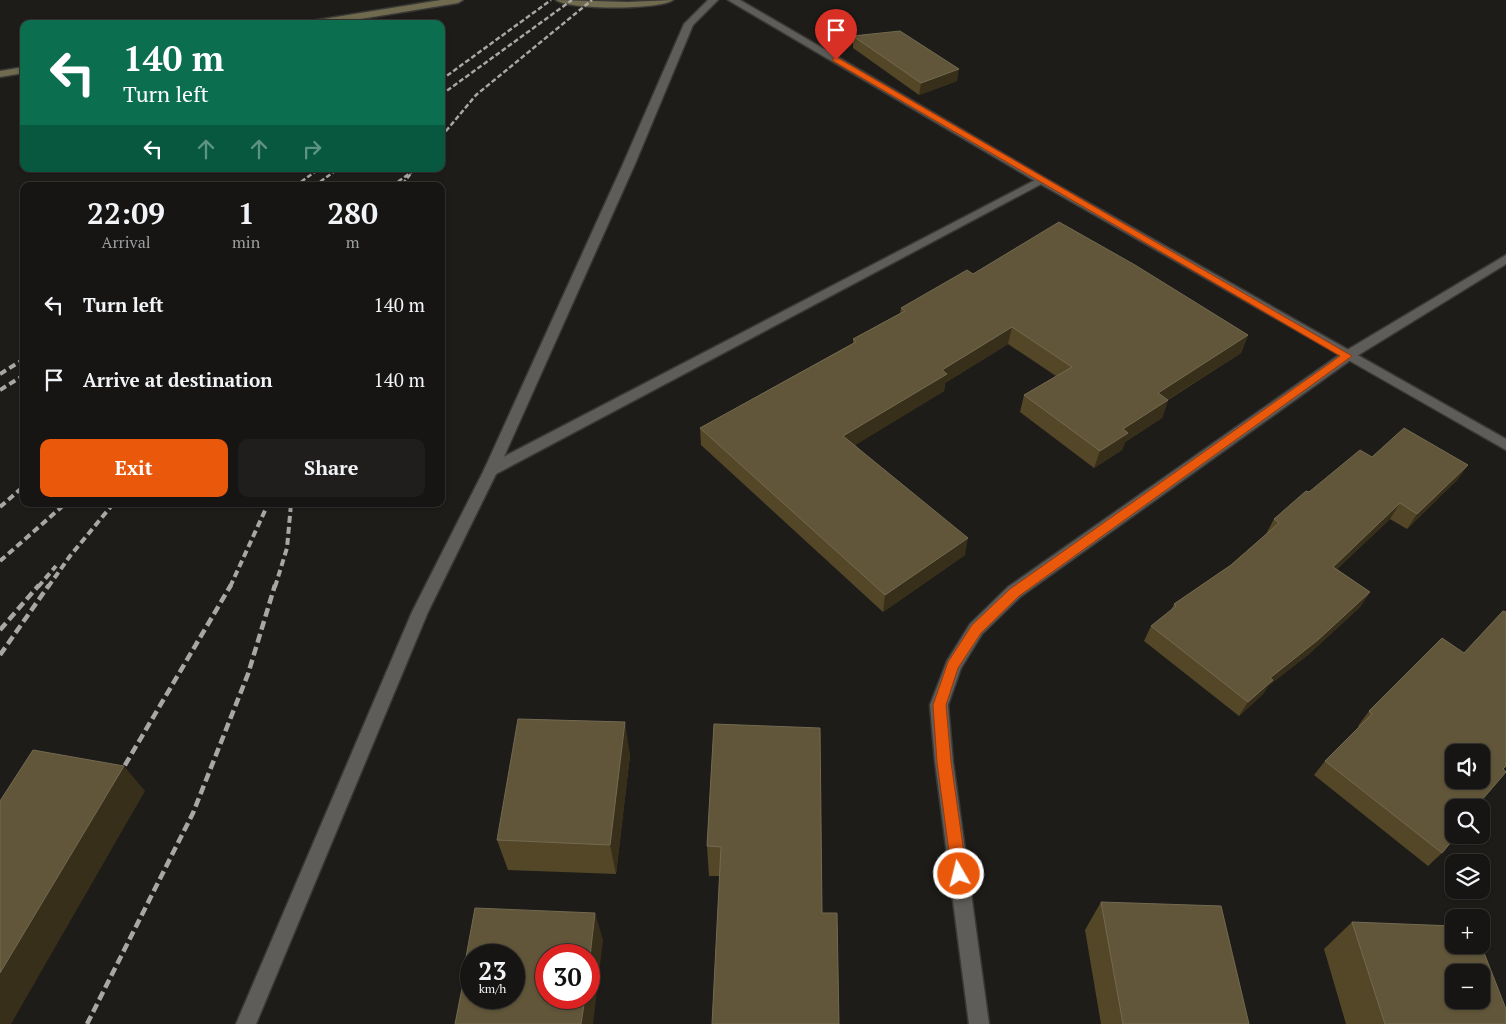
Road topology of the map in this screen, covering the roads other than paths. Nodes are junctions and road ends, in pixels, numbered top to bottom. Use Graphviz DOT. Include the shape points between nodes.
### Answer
graph roads {
  1 [pos="458,0"];
  2 [pos="561,0"];
  3 [pos="668,0"];
  4 [pos="713,0"];
  5 [pos="733,0"];
  6 [pos="336,20"];
  7 [pos="20,71"];
  8 [pos="0,74"];
  9 [pos="1041,180"];
  10 [pos="1506,259"];
  11 [pos="1347,356"];
  12 [pos="1506,445"];
  13 [pos="491,470"];
  14 [pos="246,1024"];
  15 [pos="979,1024"];
  1 -- 6 [label="main road"];
  2 -- 3 [label="main road" via="627,4"];
  4 -- 13 [label="street" via="689,24"];
  5 -- 9 [label="street"];
  7 -- 8 [label="main road"];
  9 -- 11 [label="street"];
  9 -- 13 [label="street"];
  10 -- 11 [label="street"];
  11 -- 12 [label="street"];
  11 -- 15 [label="street" via="1014,592 976,629 952,666 939,705"];
  13 -- 14 [label="street" via="420,612"];
}
